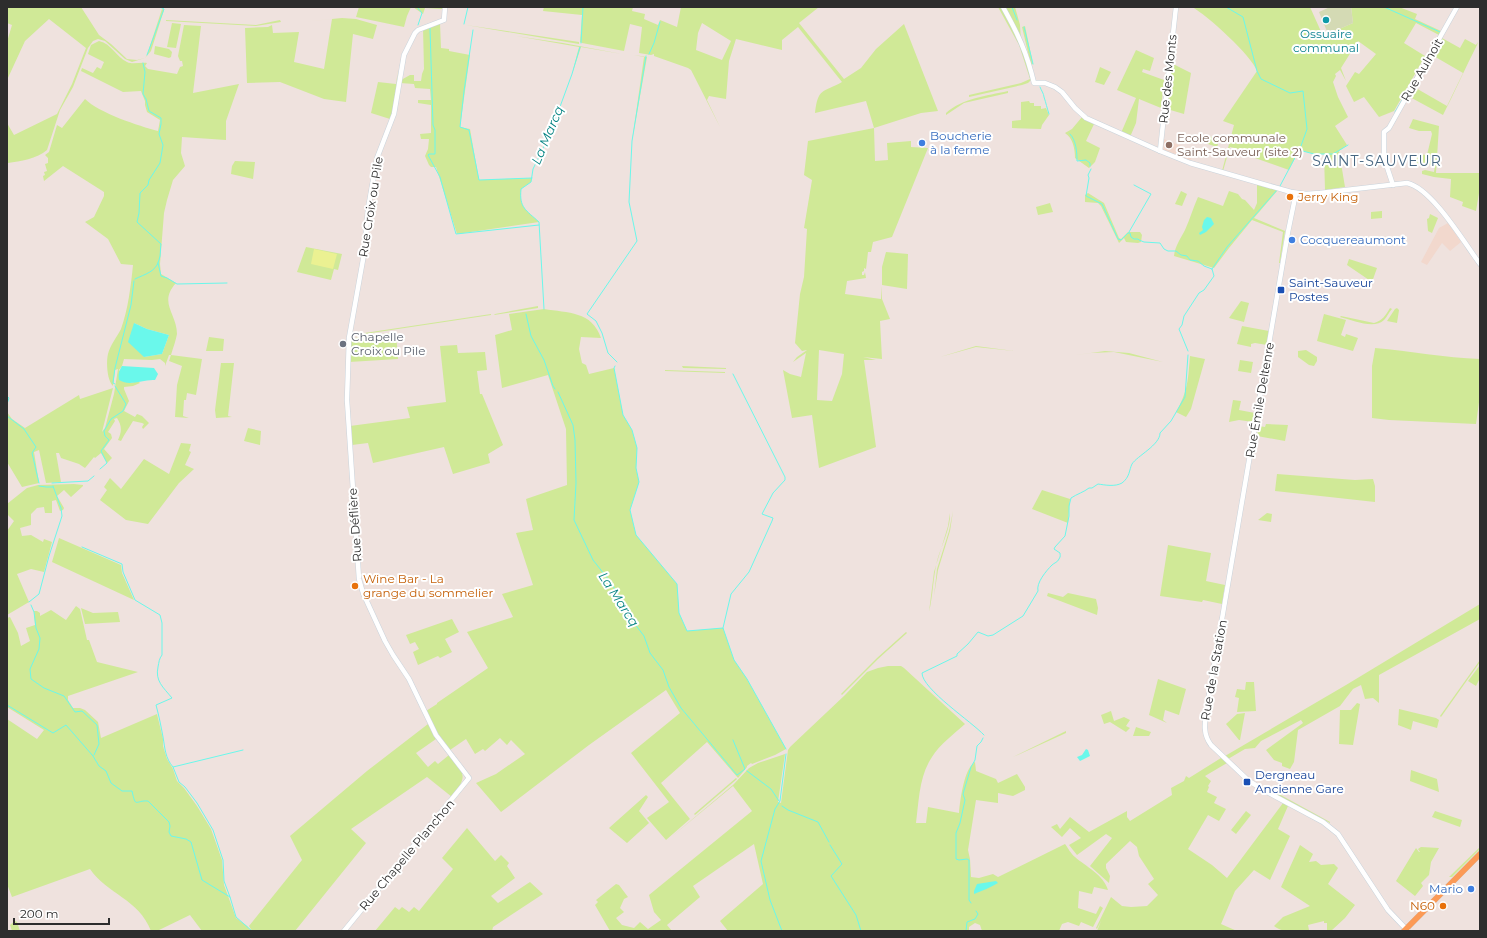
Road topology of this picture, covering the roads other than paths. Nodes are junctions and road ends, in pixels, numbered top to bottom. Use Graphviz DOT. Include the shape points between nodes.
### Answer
graph roads {
  1 [pos="445,7"];
  2 [pos="1003,7"];
  3 [pos="1176,7"];
  4 [pos="1457,7"];
  5 [pos="1160,151"];
  6 [pos="1393,185"];
  7 [pos="1296,193"];
  8 [pos="1480,264"];
  9 [pos="349,338"];
  10 [pos="1224,608"];
  11 [pos="469,778"];
  12 [pos="1480,854"];
  13 [pos="1406,930"];
  14 [pos="344,931"];
  1 -- 9 [label="street, Rue Croix ou Pile" via="444,20 415,33 404,55 394,114 375,166 364,254"];
  2 -- 5 [label="street" via="1021,41 1034,83 1040,82 1055,87 1086,118"];
  3 -- 5 [label="street, Rue des Monts"];
  4 -- 6 [label="street, Rue Aulnoit" via="1389,128 1384,132 1384,158"];
  5 -- 7 [label="street" via="1190,163"];
  6 -- 7 [label="street" via="1326,193"];
  6 -- 8 [label="street" via="1408,183 1422,191 1444,214"];
  7 -- 10 [label="street, Rue Émile Deltenre"];
  9 -- 11 [label="street, Rue Déflière" via="347,405 361,589 387,645 412,683 436,735"];
  10 -- 13 [label="street, Rue de la Station" via="1204,721 1207,739 1225,760 1249,781 1323,822 1338,834 1388,910"];
  11 -- 14 [label="street, Rue Chapelle Planchon"];
  12 -- 13 [label="main road"];
}
